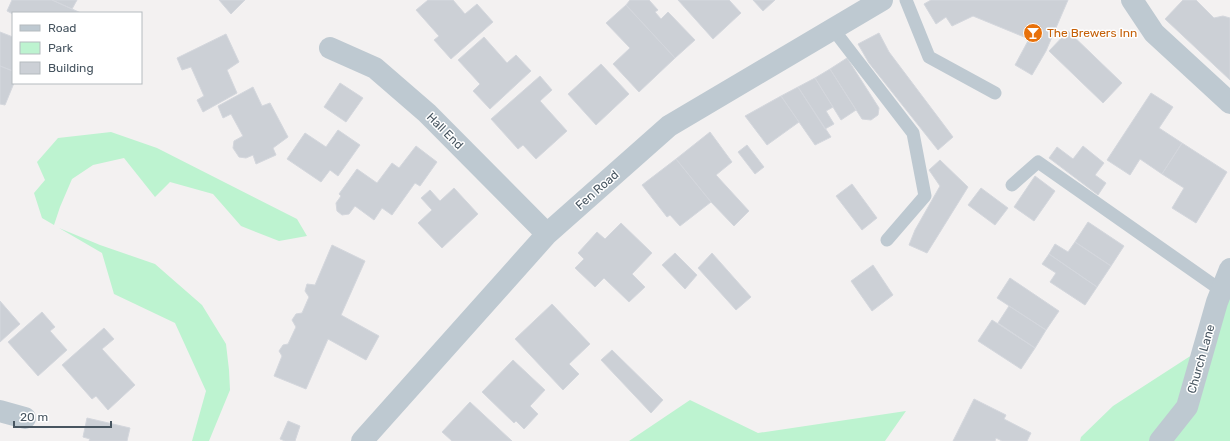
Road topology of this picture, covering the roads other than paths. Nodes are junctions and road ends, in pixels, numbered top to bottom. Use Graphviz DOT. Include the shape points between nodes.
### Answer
graph roads {
  1 [pos="882,0"];
  2 [pos="906,0"];
  3 [pos="1132,0"];
  4 [pos="832,29"];
  5 [pos="330,48"];
  6 [pos="995,93"];
  7 [pos="1230,103"];
  8 [pos="1012,185"];
  9 [pos="547,234"];
  10 [pos="887,240"];
  11 [pos="1230,269"];
  12 [pos="1222,291"];
  13 [pos="0,411"];
  14 [pos="25,418"];
  15 [pos="362,441"];
  16 [pos="1160,441"];
  1 -- 4 [label="street, Fen Road"];
  2 -- 6 [label="lane" via="929,57"];
  3 -- 7 [label="street" via="1154,33"];
  4 -- 9 [label="street, Fen Road" via="669,126"];
  4 -- 10 [label="lane" via="913,133 925,196"];
  5 -- 9 [label="street, Hall End" via="375,68 427,113"];
  8 -- 12 [label="lane" via="1038,162"];
  9 -- 15 [label="street, Fen Road"];
  11 -- 12 [label="street, Church Lane"];
  12 -- 16 [label="street, Church Lane" via="1187,407"];
  13 -- 14 [label="street"];
}
